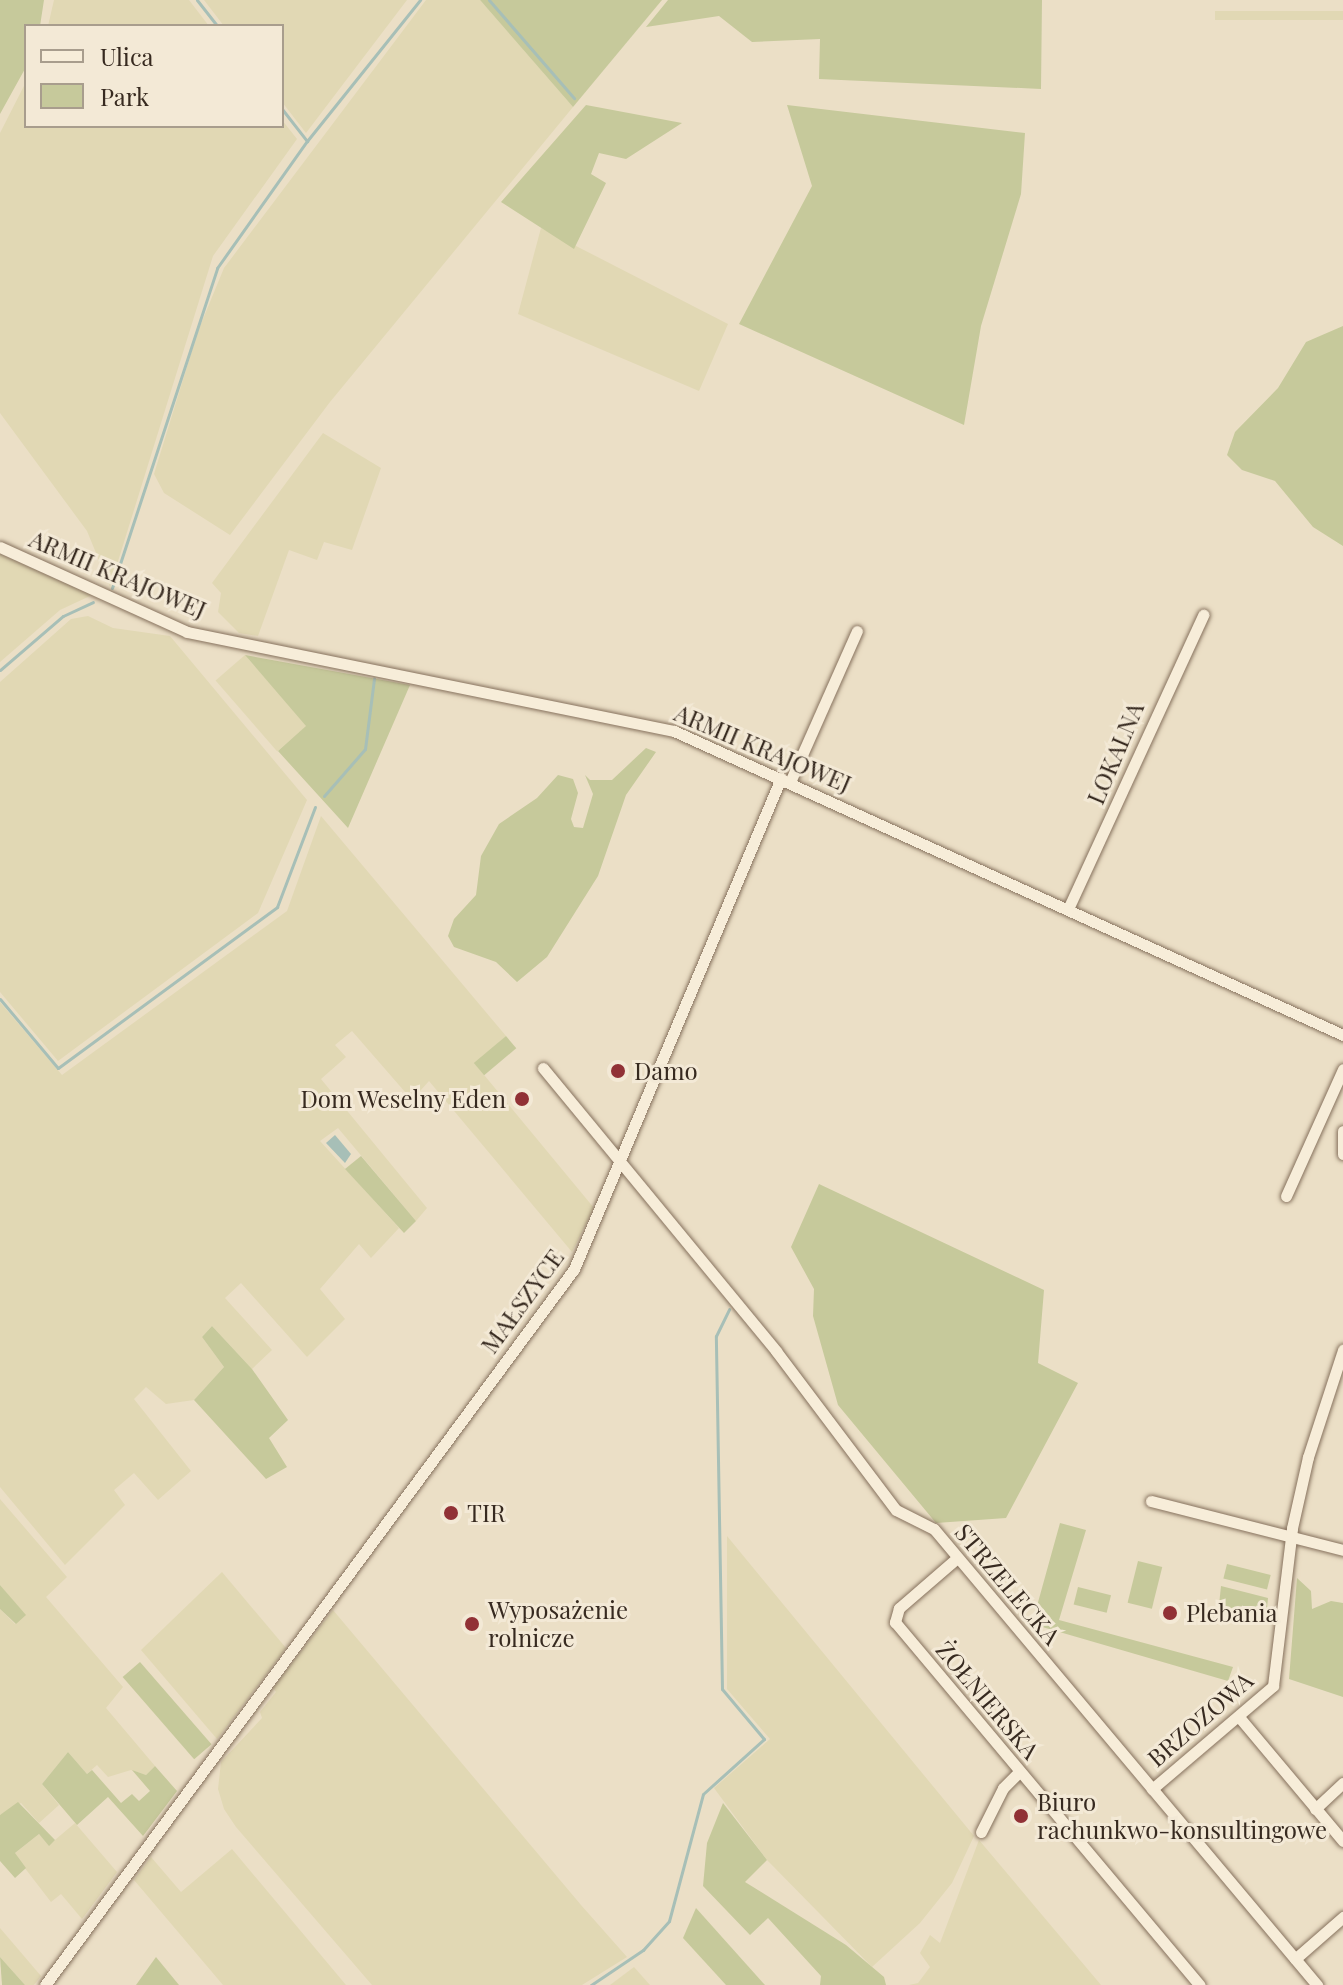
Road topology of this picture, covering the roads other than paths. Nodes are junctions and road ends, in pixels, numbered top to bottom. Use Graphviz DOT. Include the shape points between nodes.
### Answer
graph roads {
  1 [pos="0,547"];
  2 [pos="1203,615"];
  3 [pos="857,631"];
  4 [pos="786,780"];
  5 [pos="1068,909"];
  6 [pos="1343,1035"];
  7 [pos="543,1068"];
  8 [pos="1343,1069"];
  9 [pos="1343,1131"];
  10 [pos="1343,1154"];
  11 [pos="621,1163"];
  12 [pos="1286,1196"];
  13 [pos="1341,1350"];
  14 [pos="1338,1372"];
  15 [pos="1151,1501"];
  16 [pos="1291,1536"];
  17 [pos="1343,1550"];
  18 [pos="957,1558"];
  19 [pos="1239,1717"];
  20 [pos="1019,1772"];
  21 [pos="1343,1783"];
  22 [pos="1152,1789"];
  23 [pos="1315,1809"];
  24 [pos="981,1832"];
  25 [pos="1343,1841"];
  26 [pos="1343,1917"];
  27 [pos="1295,1959"];
  28 [pos="45,1985"];
  29 [pos="1200,1985"];
  30 [pos="1317,1985"];
  1 -- 4 [label="street, ARMII KRAJOWEJ" via="202,635 674,731"];
  2 -- 5 [label="street, LOKALNA"];
  3 -- 4 [label="street, MAŁSZYCE"];
  4 -- 5 [label="street, ARMII KRAJOWEJ"];
  4 -- 11 [label="street, MAŁSZYCE"];
  5 -- 6 [label="street, ARMII KRAJOWEJ"];
  7 -- 11 [label="street, STRZELECKA"];
  8 -- 12 [label="street"];
  9 -- 10 [label="street"];
  11 -- 18 [label="street, STRZELECKA" via="792,1372 896,1510 934,1529"];
  11 -- 28 [label="street, MAŁSZYCE" via="574,1269"];
  13 -- 14 [label="street, BRZOZOWA"];
  14 -- 16 [label="street, BRZOZOWA"];
  15 -- 16 [label="street"];
  16 -- 17 [label="street"];
  16 -- 19 [label="street, BRZOZOWA" via="1273,1686"];
  18 -- 20 [label="street, ŻOŁNIERSKA" via="899,1608 895,1622"];
  18 -- 22 [label="street, STRZELECKA"];
  19 -- 22 [label="street, BRZOZOWA"];
  19 -- 23 [label="street"];
  20 -- 24 [label="street" via="1003,1788"];
  20 -- 29 [label="street, ŻOŁNIERSKA"];
  21 -- 23 [label="street"];
  22 -- 27 [label="street, STRZELECKA"];
  23 -- 25 [label="street"];
  26 -- 27 [label="street"];
  27 -- 30 [label="street, STRZELECKA"];
}
